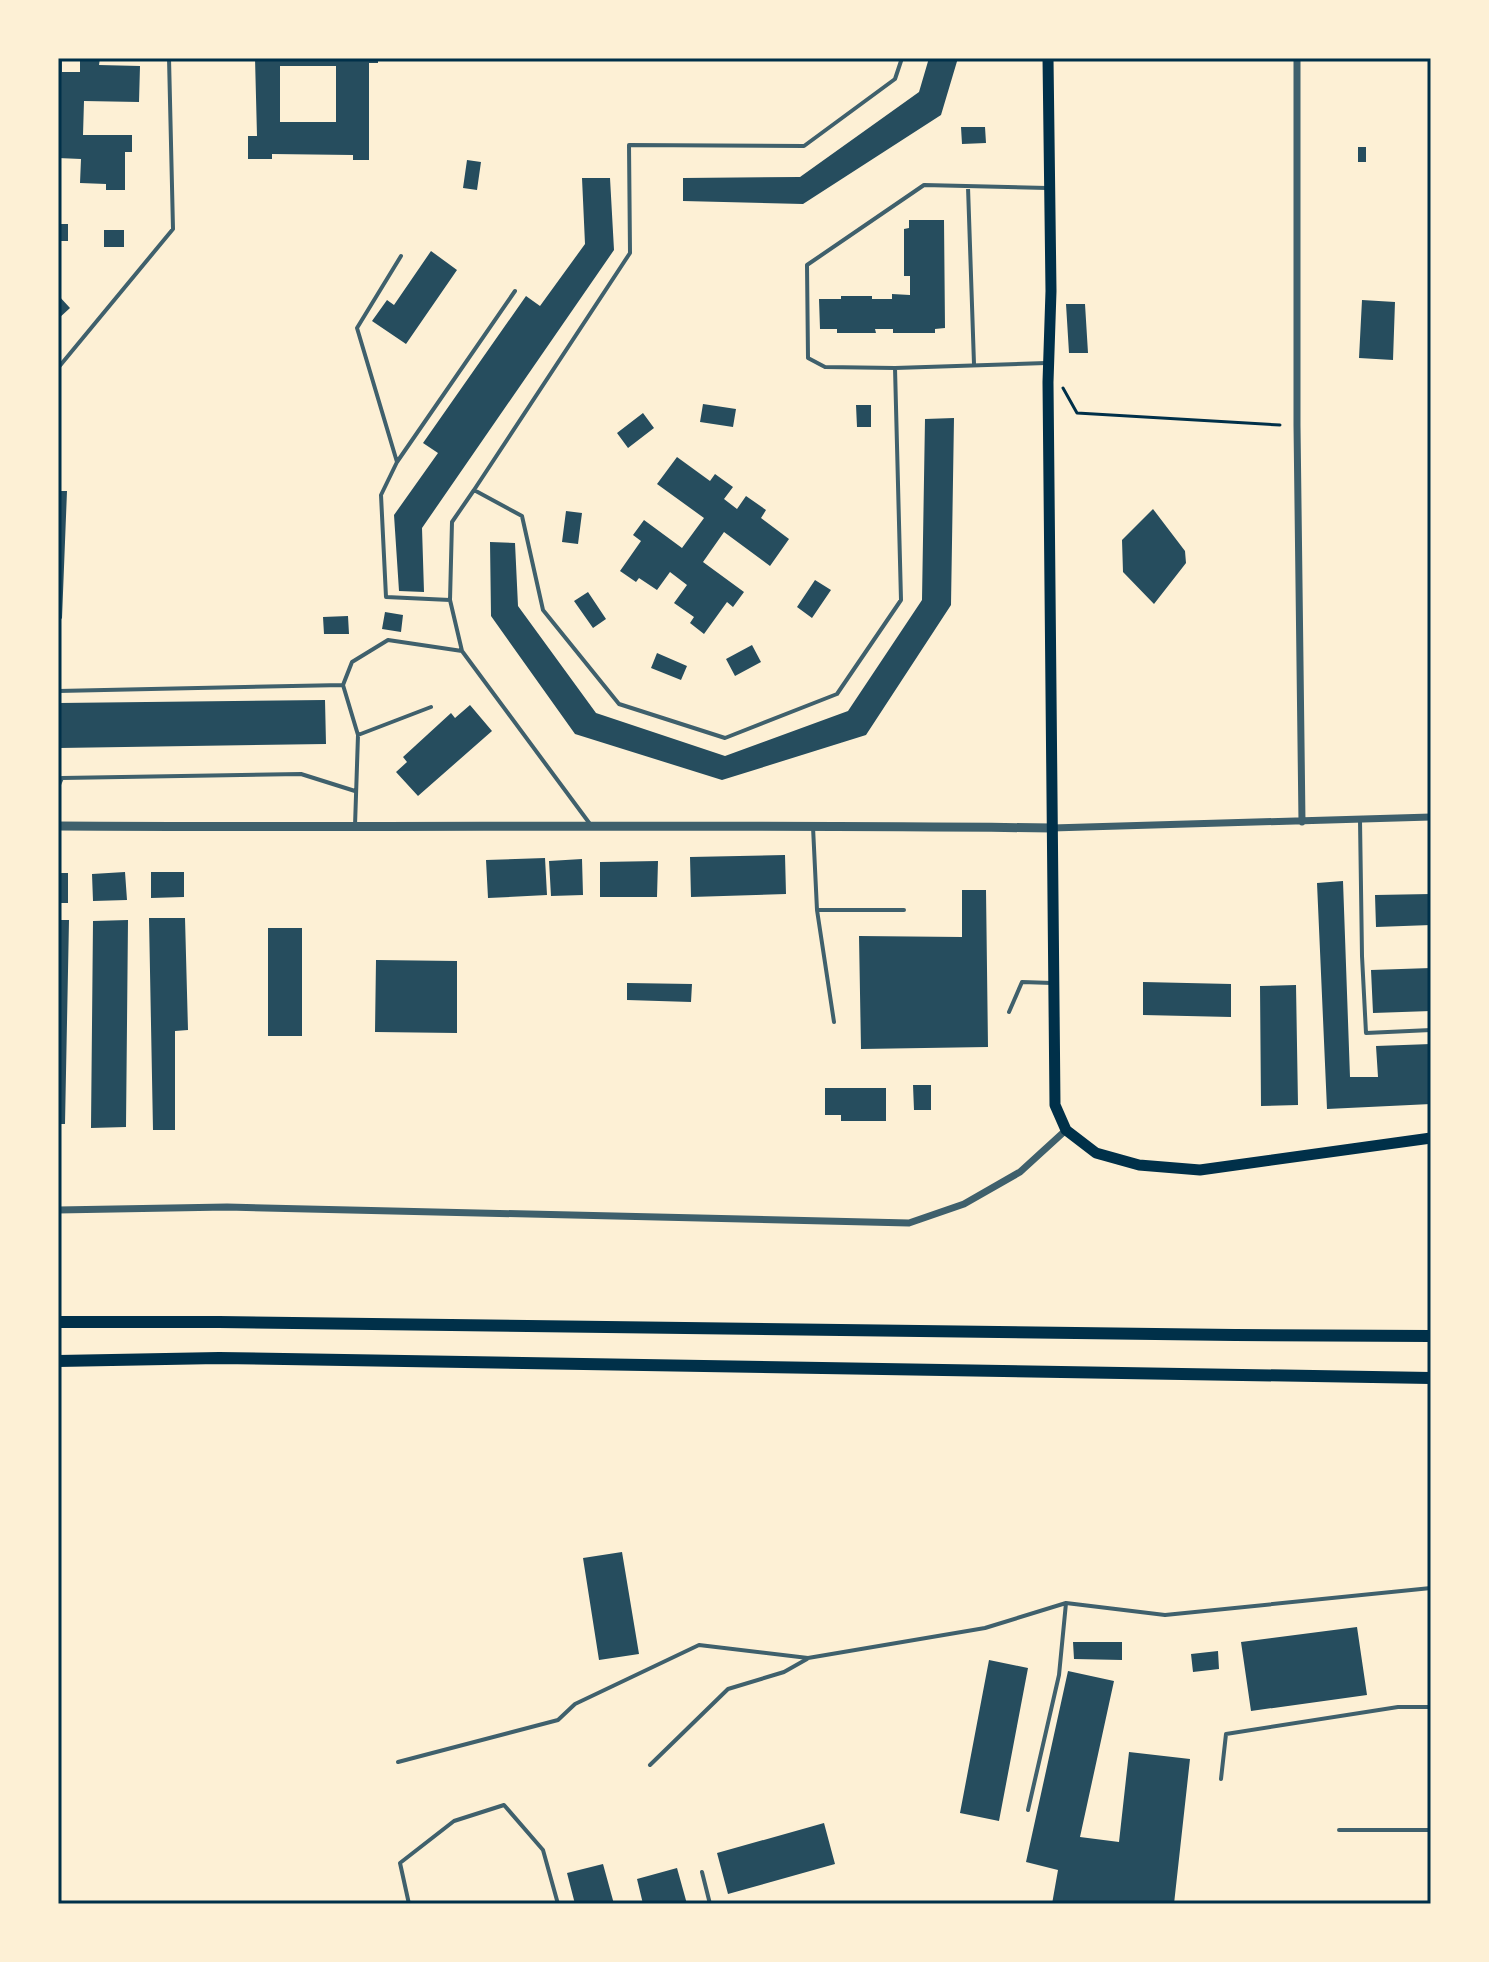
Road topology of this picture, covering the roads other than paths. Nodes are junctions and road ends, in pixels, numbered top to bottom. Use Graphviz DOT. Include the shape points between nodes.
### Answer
graph roads {
  1 [pos="169,58"];
  2 [pos="902,58"];
  3 [pos="1048,58"];
  4 [pos="1297,58"];
  5 [pos="968,187"];
  6 [pos="1050,188"];
  7 [pos="401,256"];
  8 [pos="515,291"];
  9 [pos="1049,363"];
  10 [pos="974,364"];
  11 [pos="58,368"];
  12 [pos="895,368"];
  13 [pos="397,462"];
  14 [pos="474,490"];
  15 [pos="450,600"];
  16 [pos="462,651"];
  17 [pos="343,685"];
  18 [pos="58,691"];
  19 [pos="431,707"];
  20 [pos="358,735"];
  21 [pos="58,787"];
  22 [pos="355,791"];
  23 [pos="1431,817"];
  24 [pos="1360,820"];
  25 [pos="1302,822"];
  26 [pos="813,825"];
  27 [pos="58,826"];
  28 [pos="592,827"];
  29 [pos="355,828"];
  30 [pos="1052,828"];
  31 [pos="817,910"];
  32 [pos="904,910"];
  33 [pos="1054,983"];
  34 [pos="1009,1012"];
  35 [pos="834,1022"];
  36 [pos="1431,1030"];
  37 [pos="1066,1130"];
  38 [pos="1431,1138"];
  39 [pos="58,1210"];
  40 [pos="58,1322"];
  41 [pos="1431,1336"];
  42 [pos="58,1361"];
  43 [pos="1431,1378"];
  44 [pos="1431,1588"];
  45 [pos="1066,1603"];
  46 [pos="808,1658"];
  47 [pos="1431,1707"];
  48 [pos="398,1762"];
  49 [pos="650,1765"];
  50 [pos="1221,1779"];
  51 [pos="1028,1810"];
  52 [pos="1339,1830"];
  53 [pos="1431,1830"];
  54 [pos="702,1872"];
  55 [pos="409,1904"];
  56 [pos="558,1904"];
  57 [pos="710,1904"];
  1 -- 11 [label="lane" via="173,229"];
  2 -- 14 [label="lane" via="895,79 804,146 629,145 630,253"];
  3 -- 6 [label="main road"];
  4 -- 25 [label="street"];
  5 -- 6 [label="lane"];
  5 -- 10 [label="lane"];
  5 -- 12 [label="lane" via="924,185 807,265 808,358 825,367"];
  6 -- 9 [label="main road"];
  7 -- 13 [label="lane" via="357,328"];
  8 -- 13 [label="lane"];
  9 -- 10 [label="lane"];
  9 -- 30 [label="main road"];
  10 -- 12 [label="lane"];
  12 -- 14 [label="lane" via="901,600 837,694 725,738 619,704 543,610 522,516"];
  13 -- 15 [label="lane" via="381,495 386,597"];
  14 -- 15 [label="lane" via="452,522"];
  15 -- 16 [label="lane"];
  16 -- 17 [label="lane" via="388,640 352,662"];
  16 -- 28 [label="lane"];
  17 -- 18 [label="lane"];
  17 -- 20 [label="lane"];
  19 -- 20 [label="lane"];
  20 -- 22 [label="lane"];
  21 -- 22 [label="lane" via="62,778 301,774"];
  22 -- 29 [label="lane"];
  23 -- 24 [label="street"];
  24 -- 25 [label="street"];
  24 -- 36 [label="lane" via="1366,1033"];
  25 -- 30 [label="street"];
  26 -- 28 [label="street"];
  26 -- 30 [label="street"];
  26 -- 31 [label="lane"];
  27 -- 29 [label="street"];
  28 -- 29 [label="street"];
  30 -- 33 [label="main road"];
  31 -- 32 [label="lane"];
  31 -- 35 [label="lane"];
  33 -- 34 [label="lane" via="1022,982"];
  33 -- 37 [label="main road" via="1055,1105"];
  37 -- 38 [label="main road" via="1096,1153 1139,1165 1200,1170"];
  37 -- 39 [label="street" via="1020,1172 964,1204 909,1223 227,1207"];
  40 -- 41 [label="main road"];
  42 -- 43 [label="main road" via="219,1358"];
  44 -- 45 [label="lane" via="1165,1615"];
  45 -- 46 [label="lane" via="985,1628"];
  45 -- 51 [label="lane" via="1059,1675"];
  46 -- 48 [label="lane" via="699,1645 575,1704 558,1720"];
  46 -- 49 [label="lane" via="784,1672 728,1689"];
  47 -- 50 [label="lane" via="1398,1707 1226,1734"];
  52 -- 53 [label="lane"];
  54 -- 57 [label="lane"];
  55 -- 56 [label="lane" via="400,1863 454,1821 504,1805 543,1850"];
}
